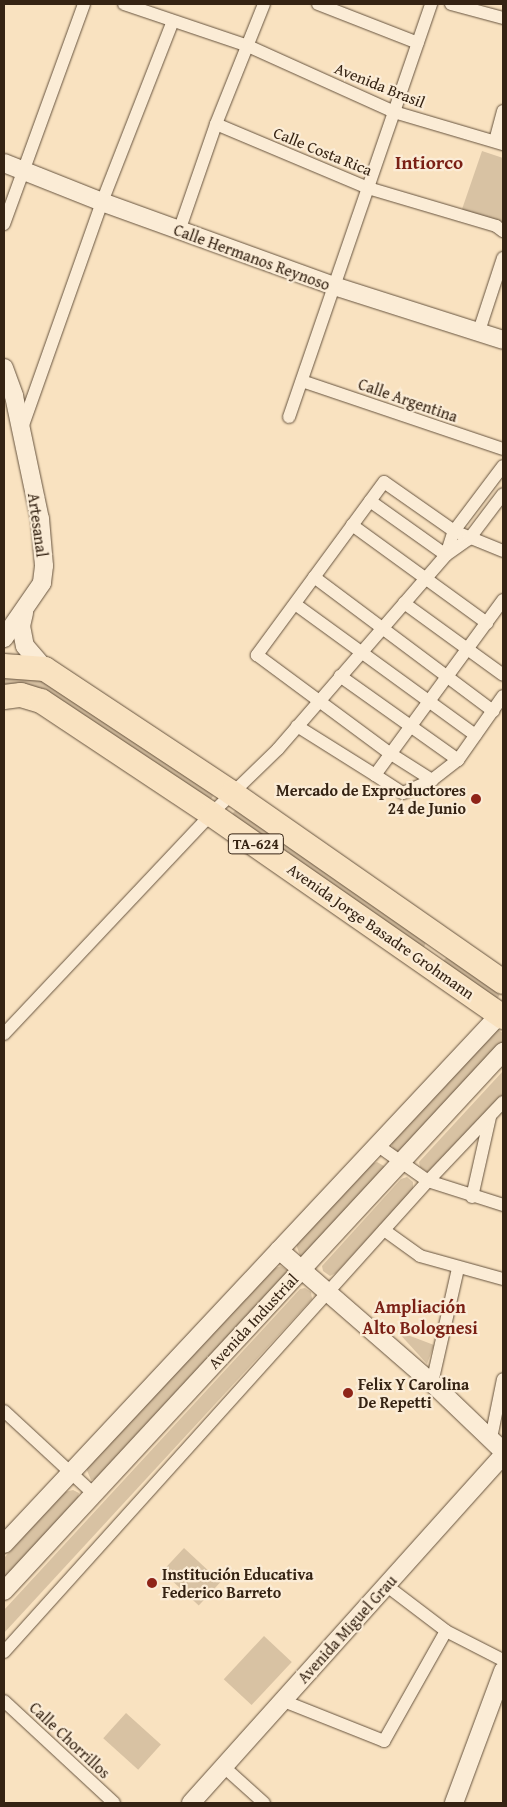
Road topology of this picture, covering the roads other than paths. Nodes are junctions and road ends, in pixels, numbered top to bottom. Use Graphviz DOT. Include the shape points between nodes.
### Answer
graph roads {
  1 [pos="84,4"];
  2 [pos="124,4"];
  3 [pos="264,4"];
  4 [pos="318,4"];
  5 [pos="431,4"];
  6 [pos="451,4"];
  7 [pos="503,18"];
  8 [pos="174,21"];
  9 [pos="418,43"];
  10 [pos="248,46"];
  11 [pos="503,111"];
  12 [pos="394,112"];
  13 [pos="216,124"];
  14 [pos="499,143"];
  15 [pos="4,163"];
  16 [pos="24,171"];
  17 [pos="368,188"];
  18 [pos="102,202"];
  19 [pos="4,224"];
  20 [pos="179,231"];
  21 [pos="503,231"];
  22 [pos="503,258"];
  23 [pos="334,286"];
  24 [pos="479,331"];
  25 [pos="503,340"];
  26 [pos="4,368"];
  27 [pos="302,381"];
  28 [pos="289,417"];
  29 [pos="21,432"];
  30 [pos="503,449"];
  31 [pos="503,466"];
  32 [pos="503,494"];
  33 [pos="370,501"];
  34 [pos="352,525"];
  35 [pos="454,531"];
  36 [pos="469,539"];
  37 [pos="503,552"];
  38 [pos="446,555"];
  39 [pos="314,578"];
  40 [pos="426,579"];
  41 [pos="503,600"];
  42 [pos="404,603"];
  43 [pos="295,604"];
  44 [pos="24,612"];
  45 [pos="487,624"];
  46 [pos="384,626"];
  47 [pos="4,638"];
  48 [pos="4,646"];
  49 [pos="468,650"];
  50 [pos="361,652"];
  51 [pos="4,666"];
  52 [pos="45,669"];
  53 [pos="503,675"];
  54 [pos="340,676"];
  55 [pos="448,676"];
  56 [pos="503,696"];
  57 [pos="4,697"];
  58 [pos="318,701"];
  59 [pos="429,702"];
  60 [pos="493,711"];
  61 [pos="297,726"];
  62 [pos="410,728"];
  63 [pos="475,735"];
  64 [pos="391,754"];
  65 [pos="458,760"];
  66 [pos="375,775"];
  67 [pos="432,780"];
  68 [pos="232,793"];
  69 [pos="211,814"];
  70 [pos="440,940"];
  71 [pos="425,960"];
  72 [pos="503,982"];
  73 [pos="502,1014"];
  74 [pos="4,1034"];
  75 [pos="503,1052"];
  76 [pos="503,1102"];
  77 [pos="490,1117"];
  78 [pos="377,1144"];
  79 [pos="400,1163"];
  80 [pos="428,1181"];
  81 [pos="472,1197"];
  82 [pos="503,1205"];
  83 [pos="384,1230"];
  84 [pos="279,1250"];
  85 [pos="302,1269"];
  86 [pos="458,1269"];
  87 [pos="503,1279"];
  88 [pos="328,1292"];
  89 [pos="503,1379"];
  90 [pos="432,1383"];
  91 [pos="4,1410"];
  92 [pos="491,1438"];
  93 [pos="503,1451"];
  94 [pos="503,1455"];
  95 [pos="71,1473"];
  96 [pos="94,1494"];
  97 [pos="4,1544"];
  98 [pos="387,1586"];
  99 [pos="4,1591"];
  100 [pos="446,1630"];
  101 [pos="4,1652"];
  102 [pos="503,1660"];
  103 [pos="503,1671"];
  104 [pos="281,1700"];
  105 [pos="4,1701"];
  106 [pos="224,1767"];
  107 [pos="114,1803"];
  108 [pos="191,1803"];
  109 [pos="264,1803"];
  110 [pos="454,1803"];
  1 -- 16 [label="street"];
  2 -- 8 [label="street, Avenida Brasil"];
  3 -- 10 [label="street"];
  4 -- 9 [label="street"];
  5 -- 9 [label="street"];
  6 -- 7 [label="street"];
  8 -- 10 [label="street, Avenida Brasil"];
  8 -- 18 [label="street"];
  9 -- 12 [label="street"];
  10 -- 12 [label="street, Avenida Brasil"];
  10 -- 13 [label="street"];
  11 -- 14 [label="street"];
  12 -- 14 [label="street, Avenida Brasil"];
  12 -- 17 [label="street"];
  13 -- 17 [label="street, Calle Costa Rica"];
  13 -- 20 [label="street"];
  15 -- 16 [label="street, Calle Hermanos Reynoso"];
  16 -- 18 [label="street, Calle Hermanos Reynoso"];
  16 -- 19 [label="street"];
  17 -- 21 [label="street, Calle Costa Rica"];
  17 -- 23 [label="street"];
  18 -- 20 [label="street, Calle Hermanos Reynoso"];
  18 -- 29 [label="street"];
  20 -- 23 [label="street, Calle Hermanos Reynoso"];
  22 -- 24 [label="street"];
  23 -- 24 [label="street, Calle Hermanos Reynoso"];
  23 -- 27 [label="street"];
  24 -- 25 [label="street, Calle Hermanos Reynoso"];
  26 -- 29 [label="street, Artesanal"];
  27 -- 28 [label="street"];
  27 -- 30 [label="street, Calle Argentina"];
  29 -- 44 [label="street, Artesanal" via="40,520 44,566 42,583"];
  31 -- 35 [label="street"];
  32 -- 36 [label="street"];
  33 -- 34 [label="street"];
  33 -- 35 [label="street" via="380,484 392,485"];
  33 -- 38 [label="street"];
  34 -- 39 [label="street"];
  34 -- 40 [label="street"];
  35 -- 36 [label="street"];
  35 -- 38 [label="street"];
  36 -- 37 [label="street"];
  36 -- 38 [label="street"];
  38 -- 40 [label="street"];
  39 -- 43 [label="street"];
  39 -- 46 [label="street"];
  40 -- 42 [label="street"];
  40 -- 45 [label="street"];
  41 -- 45 [label="street"];
  42 -- 46 [label="street"];
  42 -- 49 [label="street"];
  43 -- 50 [label="street"];
  43 -- 58 [label="street" via="257,655"];
  44 -- 47 [label="street, Artesanal"];
  44 -- 52 [label="street" via="23,641 27,651"];
  45 -- 49 [label="street"];
  46 -- 50 [label="street"];
  46 -- 55 [label="street"];
  48 -- 52 [label="street"];
  49 -- 53 [label="street"];
  49 -- 55 [label="street"];
  50 -- 54 [label="street"];
  50 -- 59 [label="street"];
  51 -- 52 [label="highway, Avenida Jorge Basadre Grohmann / TA-624"];
  52 -- 68 [label="highway, Avenida Jorge Basadre Grohmann / TA-624"];
  54 -- 58 [label="street"];
  54 -- 62 [label="street"];
  55 -- 59 [label="street"];
  55 -- 60 [label="street"];
  56 -- 60 [label="street"];
  57 -- 69 [label="highway, Avenida Jorge Basadre Grohmann / TA-624" via="21,695 41,701"];
  58 -- 61 [label="street"];
  58 -- 64 [label="street"];
  59 -- 62 [label="street"];
  59 -- 63 [label="street"];
  60 -- 63 [label="street"];
  61 -- 66 [label="street"];
  61 -- 68 [label="street"];
  62 -- 64 [label="street"];
  62 -- 65 [label="street"];
  63 -- 65 [label="street"];
  64 -- 66 [label="street"];
  64 -- 67 [label="street"];
  65 -- 67 [label="street"];
  66 -- 67 [label="street" via="403,793"];
  68 -- 69 [label="street"];
  68 -- 70 [label="highway, Avenida Jorge Basadre Grohmann / TA-624"];
  69 -- 71 [label="highway, Avenida Jorge Basadre Grohmann / TA-624"];
  69 -- 74 [label="street"];
  70 -- 71 [label="highway"];
  70 -- 72 [label="highway, Avenida Jorge Basadre Grohmann / TA-624"];
  71 -- 73 [label="highway, Avenida Jorge Basadre Grohmann / TA-624"];
  73 -- 78 [label="street, Avenida Industrial"];
  75 -- 79 [label="street, Avenida Industrial"];
  76 -- 77 [label="street"];
  77 -- 80 [label="street"];
  77 -- 81 [label="street"];
  78 -- 79 [label="street"];
  78 -- 84 [label="street, Avenida Industrial"];
  79 -- 80 [label="street"];
  79 -- 85 [label="street, Avenida Industrial"];
  80 -- 81 [label="street"];
  80 -- 83 [label="street"];
  81 -- 82 [label="street"];
  83 -- 86 [label="street" via="420,1256"];
  83 -- 88 [label="street"];
  84 -- 85 [label="street"];
  84 -- 95 [label="street, Avenida Industrial"];
  85 -- 88 [label="street"];
  85 -- 96 [label="street, Avenida Industrial"];
  86 -- 87 [label="street"];
  86 -- 90 [label="street"];
  88 -- 90 [label="street"];
  88 -- 101 [label="street"];
  89 -- 92 [label="street"];
  90 -- 92 [label="street"];
  91 -- 95 [label="street"];
  92 -- 93 [label="street"];
  94 -- 98 [label="street, Avenida Miguel Grau"];
  95 -- 96 [label="street"];
  95 -- 97 [label="street, Avenida Industrial"];
  96 -- 99 [label="street, Avenida Industrial"];
  98 -- 100 [label="street"];
  98 -- 104 [label="street, Avenida Miguel Grau"];
  100 -- 102 [label="street"];
  100 -- 104 [label="street" via="384,1741"];
  103 -- 110 [label="street"];
  104 -- 106 [label="street, Avenida Miguel Grau"];
  105 -- 107 [label="street, Calle Chorrillos"];
  106 -- 108 [label="street, Avenida Miguel Grau"];
  106 -- 109 [label="street"];
}
